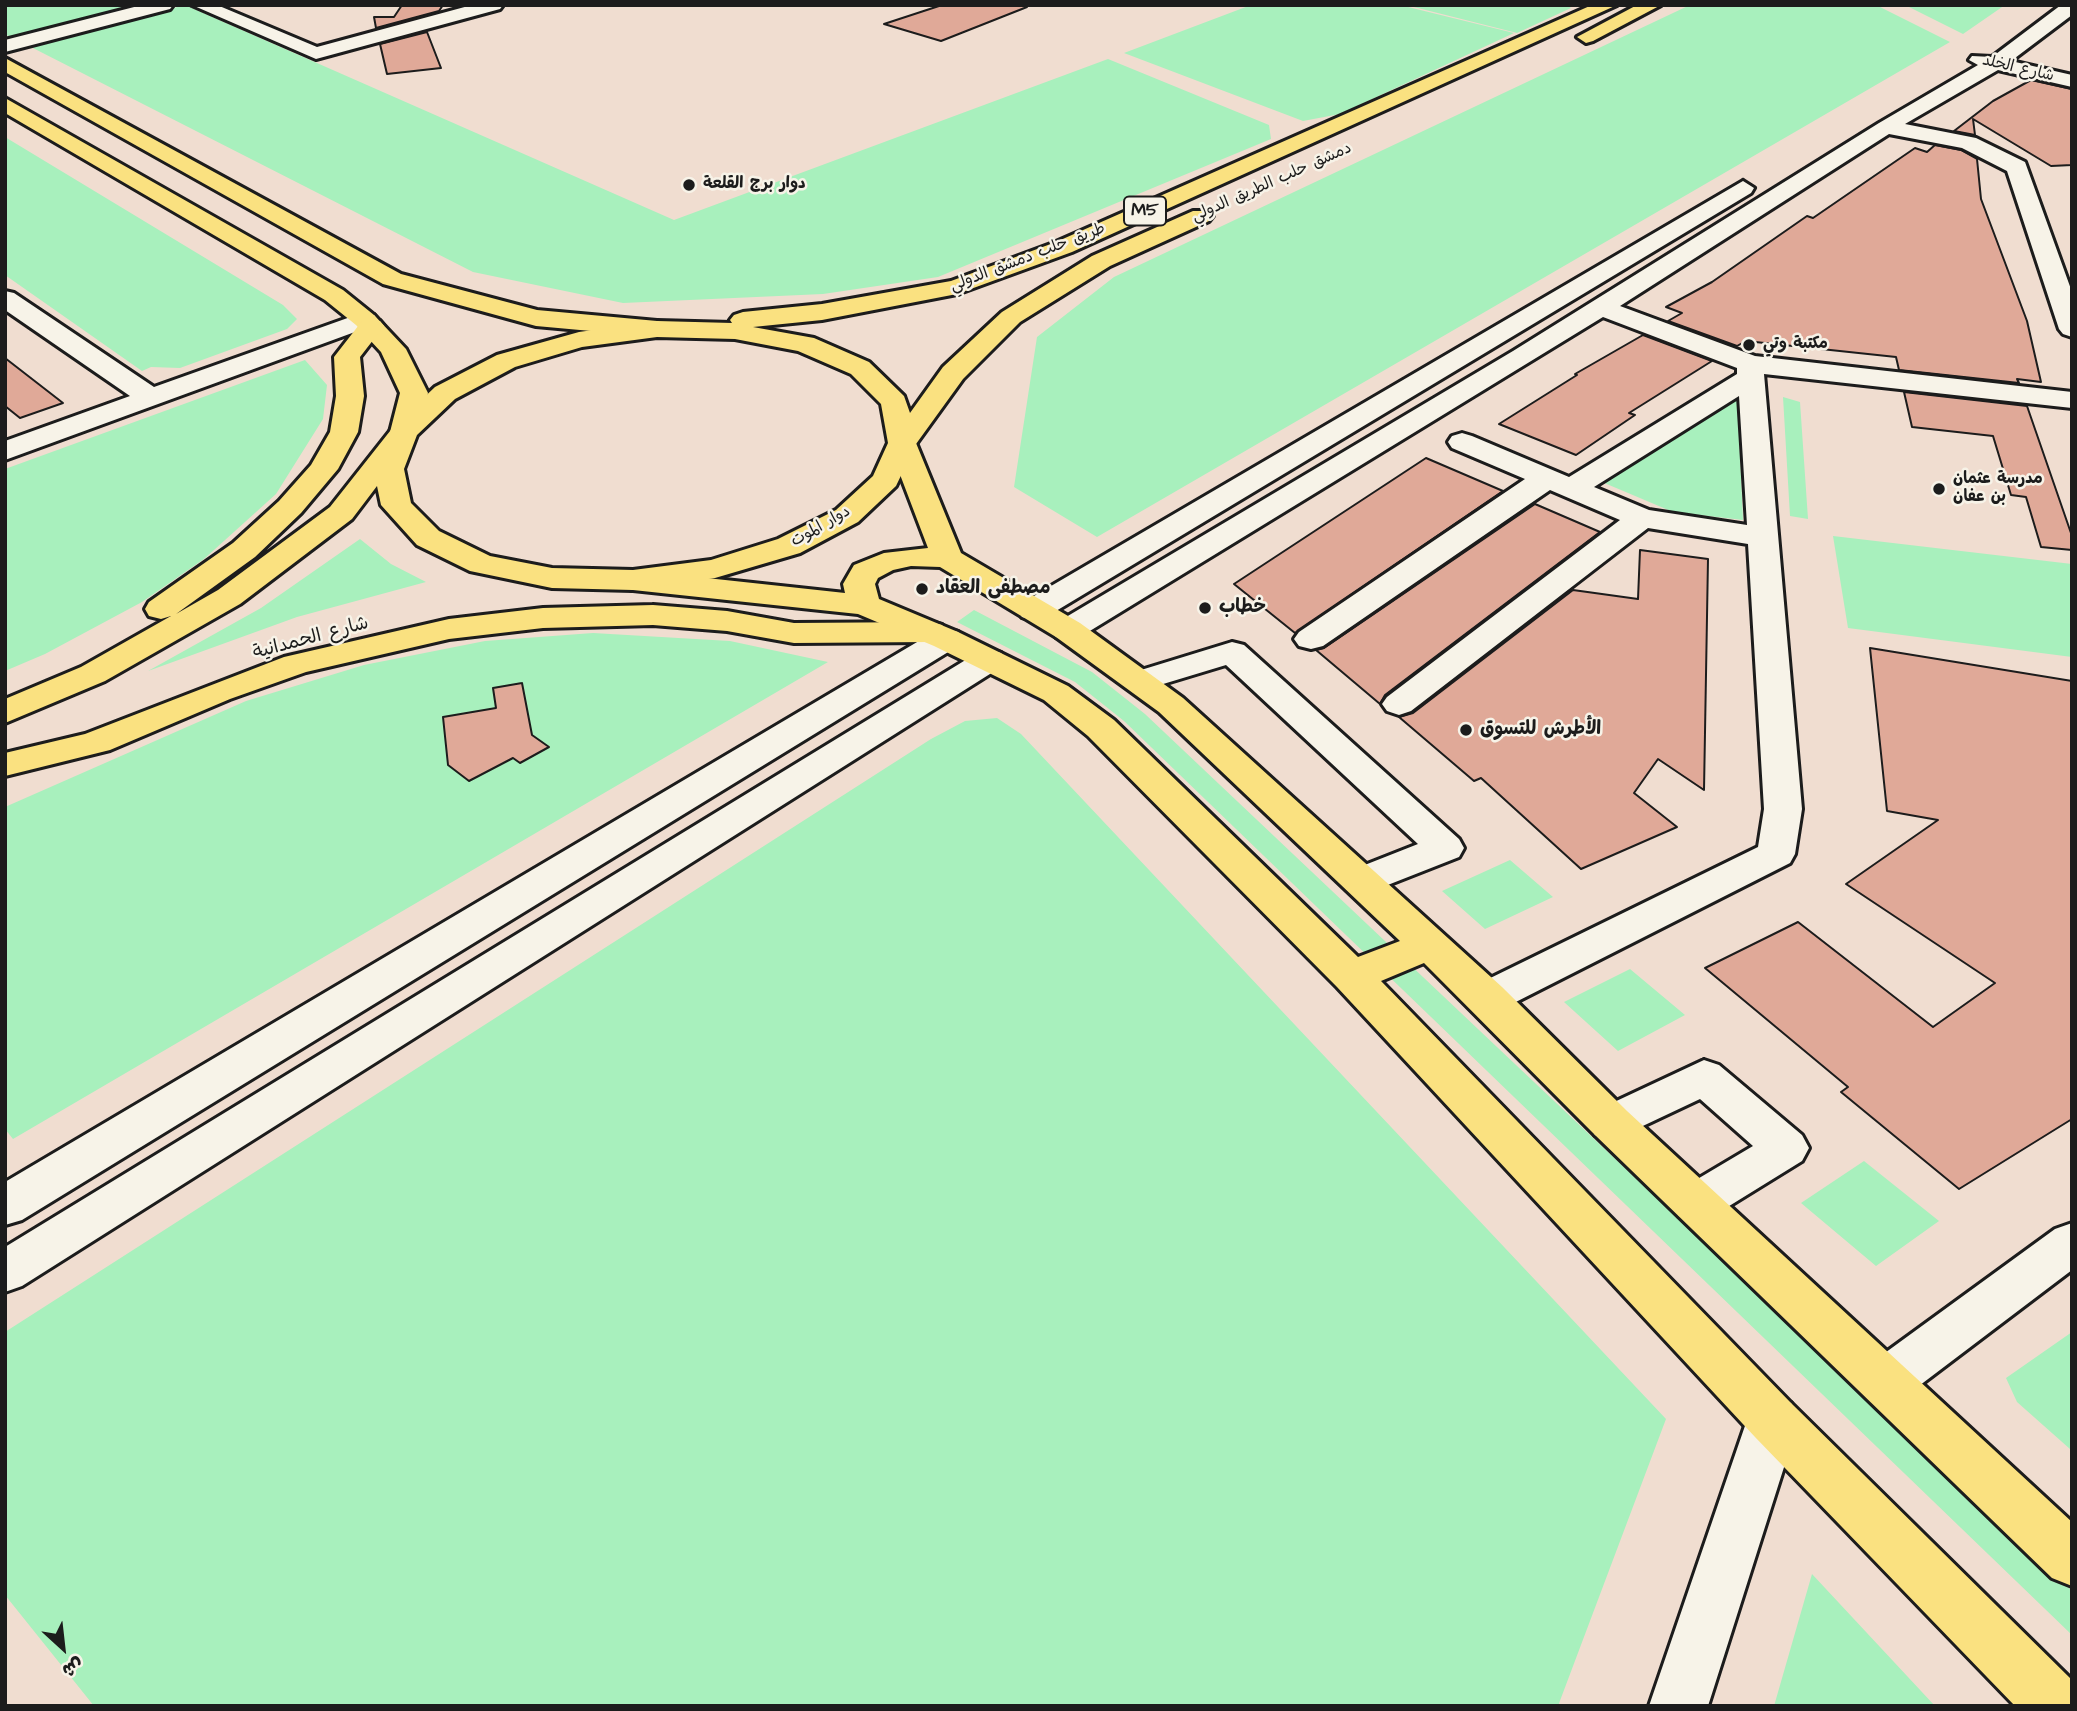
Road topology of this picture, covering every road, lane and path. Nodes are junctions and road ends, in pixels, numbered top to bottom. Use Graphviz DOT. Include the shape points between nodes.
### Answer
graph roads {
  1 [pos="164,5"];
  2 [pos="201,5"];
  3 [pos="494,5"];
  4 [pos="1608,5"];
  5 [pos="1652,5"];
  6 [pos="2036,5"];
  7 [pos="2072,6"];
  8 [pos="5,46"];
  9 [pos="1987,55"];
  10 [pos="5,65"];
  11 [pos="1521,68"];
  12 [pos="2072,70"];
  13 [pos="2072,82"];
  14 [pos="5,104"];
  15 [pos="1886,127"];
  16 [pos="135,138"];
  17 [pos="89,151"];
  18 [pos="173,158"];
  19 [pos="124,172"];
  20 [pos="1224,205"];
  21 [pos="2065,290"];
  22 [pos="5,298"];
  23 [pos="1602,308"];
  24 [pos="368,323"];
  25 [pos="657,329"];
  26 [pos="2072,329"];
  27 [pos="1750,370"];
  28 [pos="151,398"];
  29 [pos="2072,400"];
  30 [pos="404,432"];
  31 [pos="1462,442"];
  32 [pos="902,443"];
  33 [pos="5,451"];
  34 [pos="1559,483"];
  35 [pos="1642,518"];
  36 [pos="1763,537"];
  37 [pos="947,558"];
  38 [pos="633,580"];
  39 [pos="864,605"];
  40 [pos="1051,620"];
  41 [pos="938,636"];
  42 [pos="1311,639"];
  43 [pos="989,660"];
  44 [pos="1140,681"];
  45 [pos="5,694"];
  46 [pos="1399,704"];
  47 [pos="5,712"];
  48 [pos="5,756"];
  49 [pos="5,765"];
  50 [pos="1360,881"];
  51 [pos="1430,945"];
  52 [pos="1352,976"];
  53 [pos="1487,998"];
  54 [pos="1611,1123"];
  55 [pos="1696,1203"];
  56 [pos="5,1206"];
  57 [pos="2072,1243"];
  58 [pos="5,1272"];
  59 [pos="1885,1382"];
  60 [pos="1773,1420"];
  61 [pos="2071,1557"];
  62 [pos="1678,1706"];
  63 [pos="2056,1706"];
  1 -- 8 [label="street"];
  2 -- 3 [label="street" via="316,53"];
  4 -- 25 [label="main road, طريق حلب دمشق الدولي / M5" via="1064,247 957,287 822,312"];
  5 -- 11 [label="main road"];
  6 -- 9 [label="street"];
  7 -- 9 [label="street"];
  9 -- 12 [label="street"];
  9 -- 13 [label="street, شارع الخلد"];
  9 -- 15 [label="street"];
  9 -- 40 [label="street"];
  10 -- 16 [label="main road"];
  14 -- 17 [label="main road"];
  15 -- 21 [label="street" via="1968,143 2017,167"];
  15 -- 23 [label="street"];
  16 -- 17 [label="main road" via="121,148"];
  16 -- 18 [label="main road"];
  17 -- 19 [label="main road"];
  18 -- 19 [label="main road" via="139,159"];
  18 -- 25 [label="main road" via="392,279 536,318"];
  19 -- 24 [label="main road" via="334,295"];
  20 -- 32 [label="main road, دمشق حلب الطريق الدولي / M5" via="1101,261 1011,317 953,373"];
  21 -- 26 [label="street"];
  22 -- 28 [label="street"];
  23 -- 27 [label="street"];
  23 -- 40 [label="street"];
  24 -- 28 [label="street"];
  24 -- 30 [label="main road" via="393,349 414,393"];
  24 -- 45 [label="main road" via="347,357 350,396 344,432 323,469 290,507 244,550 179,599"];
  25 -- 30 [label="main road, دوار الموت" via="579,340 506,361 445,393"];
  25 -- 32 [label="main road, دوار الموت" via="735,331 805,344 860,368 894,402"];
  27 -- 29 [label="street"];
  27 -- 34 [label="street"];
  27 -- 36 [label="street"];
  28 -- 33 [label="street"];
  30 -- 38 [label="main road, دوار الموت" via="389,469 396,505 428,538 481,564 552,578"];
  30 -- 47 [label="main road" via="341,513 229,597 93,674"];
  31 -- 34 [label="street"];
  32 -- 37 [label="main road"];
  32 -- 38 [label="main road, دوار الموت" via="886,480 847,516 789,546 715,569"];
  34 -- 35 [label="street"];
  34 -- 42 [label="street"];
  35 -- 36 [label="street"];
  35 -- 46 [label="street"];
  36 -- 53 [label="street" via="1783,809 1776,854"];
  37 -- 39 [label="main road" via="912,557 884,562 865,572 859,584"];
  37 -- 40 [label="main road"];
  38 -- 39 [label="main road"];
  38 -- 48 [label="main road, شارع الحمدانية" via="447,606 288,642"];
  39 -- 41 [label="main road"];
  40 -- 44 [label="main road"];
  41 -- 43 [label="main road"];
  41 -- 49 [label="main road" via="794,633 653,615 543,618 449,629 296,664 97,742"];
  41 -- 56 [label="street"];
  43 -- 52 [label="main road" via="1056,693 1101,728"];
  43 -- 58 [label="street"];
  44 -- 50 [label="main road"];
  44 -- 50 [label="street" via="1232,652 1446,848"];
  50 -- 51 [label="main road"];
  51 -- 52 [label="main road"];
  51 -- 53 [label="main road"];
  52 -- 60 [label="main road"];
  53 -- 54 [label="main road"];
  54 -- 55 [label="main road"];
  54 -- 55 [label="street" via="1704,1077 1786,1147"];
  55 -- 59 [label="main road"];
  57 -- 59 [label="street"];
  59 -- 61 [label="main road"];
  60 -- 62 [label="street"];
  60 -- 63 [label="main road"];
}
